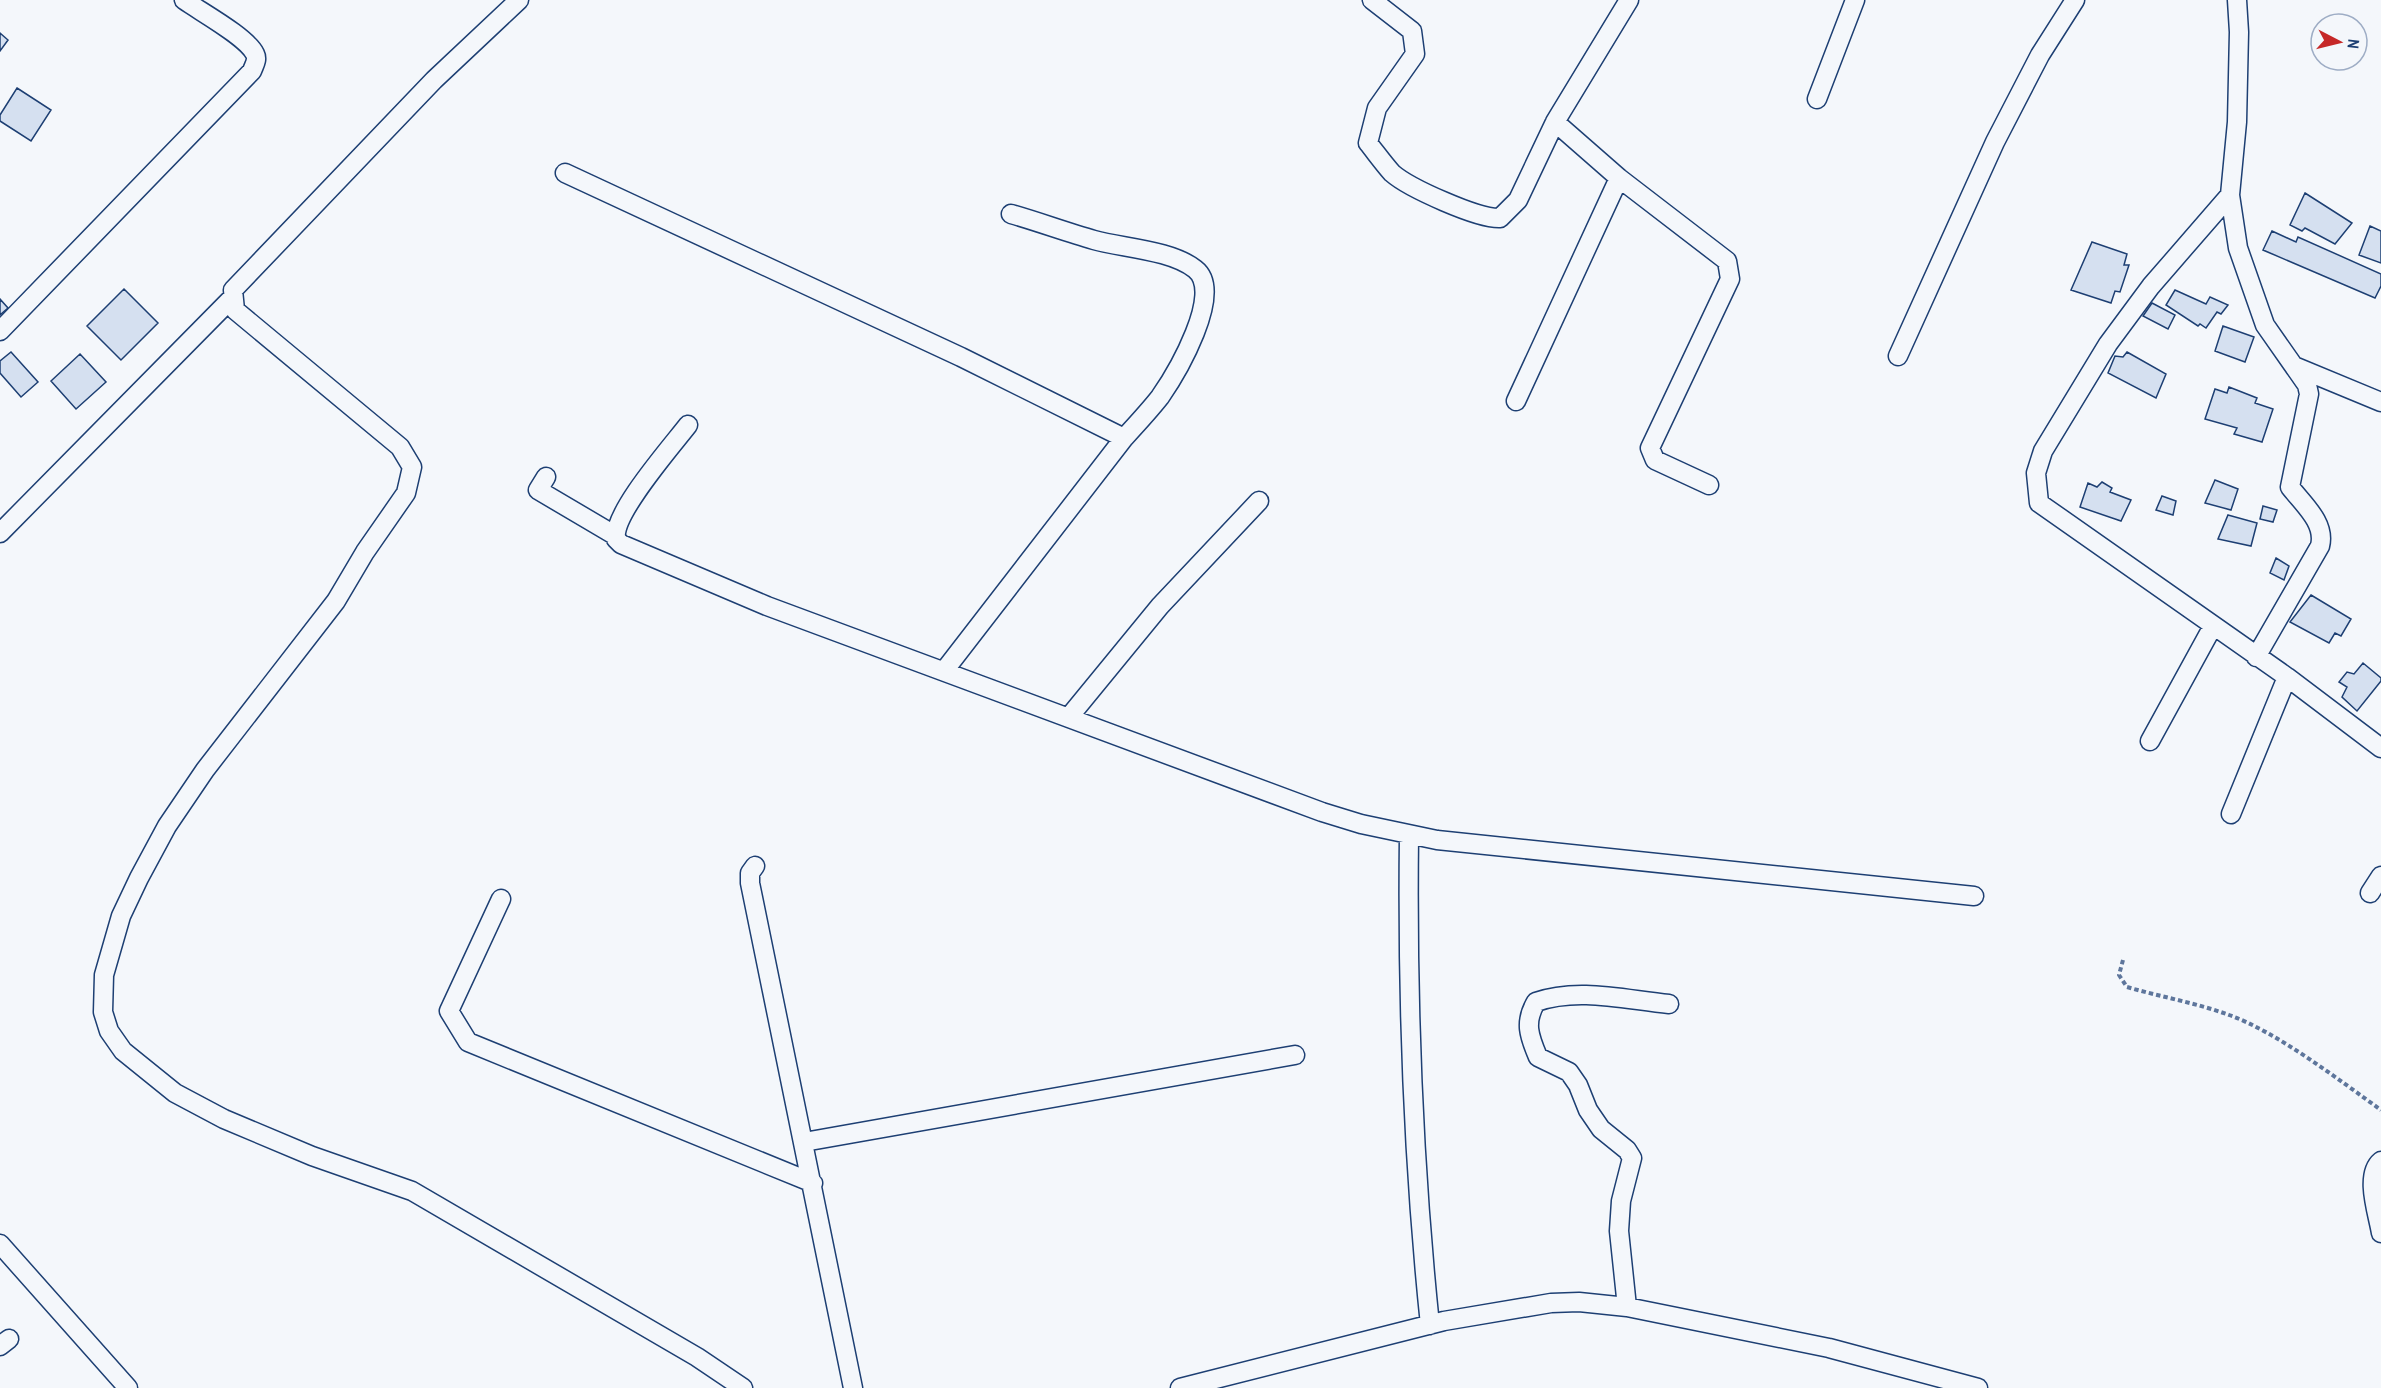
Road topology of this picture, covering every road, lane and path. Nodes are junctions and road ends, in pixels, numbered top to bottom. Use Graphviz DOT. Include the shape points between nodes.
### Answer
graph roads {
  1 [pos="184,0"];
  2 [pos="519,0"];
  3 [pos="1372,0"];
  4 [pos="1629,0"];
  5 [pos="1855,0"];
  6 [pos="2075,0"];
  7 [pos="2237,0"];
  8 [pos="1817,99"];
  9 [pos="1555,122"];
  10 [pos="565,173"];
  11 [pos="1620,178"];
  12 [pos="2230,195"];
  13 [pos="1011,214"];
  14 [pos="232,298"];
  15 [pos="0,331"];
  16 [pos="1898,356"];
  17 [pos="2294,366"];
  18 [pos="1516,401"];
  19 [pos="2381,402"];
  20 [pos="688,425"];
  21 [pos="1124,438"];
  22 [pos="546,477"];
  23 [pos="1709,485"];
  24 [pos="1258,501"];
  25 [pos="0,533"];
  26 [pos="616,536"];
  27 [pos="2213,626"];
  28 [pos="2256,657"];
  29 [pos="944,671"];
  30 [pos="2287,677"];
  31 [pos="1069,717"];
  32 [pos="2150,741"];
  33 [pos="2381,748"];
  34 [pos="2230,814"];
  35 [pos="1409,835"];
  36 [pos="755,866"];
  37 [pos="2381,876"];
  38 [pos="2370,893"];
  39 [pos="1974,896"];
  40 [pos="501,899"];
  41 [pos="2123,960"];
  42 [pos="1670,1004"];
  43 [pos="1295,1055"];
  44 [pos="2381,1110"];
  45 [pos="804,1142"];
  46 [pos="2381,1161"];
  47 [pos="813,1183"];
  48 [pos="2381,1233"];
  49 [pos="0,1244"];
  50 [pos="1627,1307"];
  51 [pos="1430,1325"];
  52 [pos="128,1388"];
  53 [pos="743,1388"];
  54 [pos="852,1388"];
  55 [pos="1180,1388"];
  56 [pos="1978,1388"];
  1 -- 15 [label="street" via="246,43 256,60 252,71"];
  2 -- 14 [label="street" via="434,80 242,280 233,290"];
  3 -- 9 [label="street" via="1405,24 1415,42 1411,61 1377,108 1368,143 1394,174 1479,216 1500,218 1518,200"];
  4 -- 9 [label="street"];
  5 -- 8 [label="street"];
  6 -- 16 [label="street" via="2040,55 1995,142"];
  7 -- 12 [label="street" via="2237,122"];
  9 -- 11 [label="street"];
  10 -- 21 [label="street" via="961,357"];
  11 -- 18 [label="street"];
  11 -- 23 [label="street" via="1727,261 1731,272 1650,448 1655,460"];
  12 -- 17 [label="street" via="2238,248 2265,325"];
  12 -- 27 [label="street" via="2151,286 2108,344 2043,452 2036,473 2039,503"];
  13 -- 21 [label="street" via="1168,257 1195,268 1200,276 1205,298 1183,360 1159,398"];
  14 -- 25 [label="street"];
  14 -- 53 [label="street" via="235,310 400,447 412,467 406,493 336,601 205,770 144,867 121,916 104,975 103,1012 108,1031 123,1051 175,1093 224,1119 312,1156 412,1191 697,1357"];
  17 -- 19 [label="street"];
  17 -- 28 [label="street" via="2309,394 2290,487 2320,527 2322,537"];
  20 -- 26 [label="street" via="645,480 616,525"];
  21 -- 29 [label="street"];
  22 -- 26 [label="street" via="538,490"];
  24 -- 31 [label="street" via="1160,606"];
  26 -- 29 [label="street" via="618,542 630,549"];
  27 -- 28 [label="street"];
  27 -- 32 [label="street"];
  28 -- 30 [label="street"];
  29 -- 31 [label="street"];
  30 -- 33 [label="street"];
  30 -- 34 [label="street"];
  31 -- 35 [label="street" via="1322,812"];
  35 -- 39 [label="street"];
  35 -- 51 [label="street" via="1411,1039 1421,1240"];
  36 -- 45 [label="street" via="750,883"];
  37 -- 38 [label="street"];
  40 -- 47 [label="street" via="449,1011 468,1042"];
  41 -- 44 [label="path" via="2119,975 2127,987 2230,1015 2332,1075"];
  42 -- 50 [label="street" via="1569,994 1550,997 1536,1002 1527,1029 1538,1057 1569,1072 1601,1129 1632,1158 1621,1201 1619,1231"];
  43 -- 45 [label="street"];
  45 -- 47 [label="street"];
  46 -- 48 [label="street" via="2376,1165 2373,1181"];
  47 -- 54 [label="street"];
  49 -- 52 [label="street"];
  50 -- 51 [label="street" via="1551,1303"];
  50 -- 56 [label="street" via="1829,1348"];
  51 -- 55 [label="street"];
}
